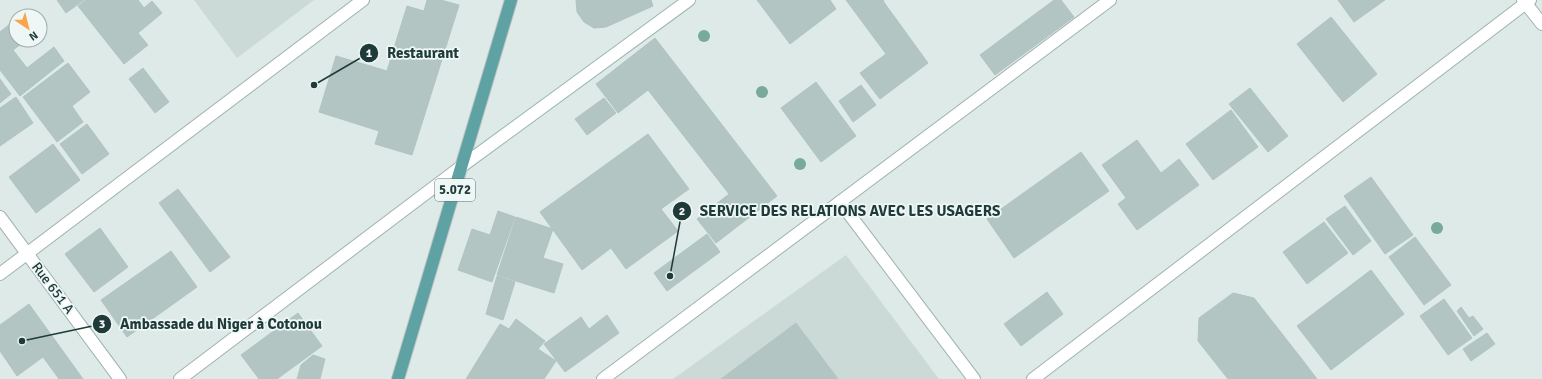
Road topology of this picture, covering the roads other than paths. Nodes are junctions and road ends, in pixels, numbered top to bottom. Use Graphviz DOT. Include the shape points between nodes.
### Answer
graph roads {
  1 [pos="364,0"];
  2 [pos="511,0"];
  3 [pos="689,0"];
  4 [pos="1110,0"];
  5 [pos="1526,1"];
  6 [pos="1542,24"];
  7 [pos="462,166"];
  8 [pos="840,202"];
  9 [pos="0,217"];
  10 [pos="27,254"];
  11 [pos="0,274"];
  12 [pos="120,379"];
  13 [pos="180,379"];
  14 [pos="398,379"];
  15 [pos="603,379"];
  16 [pos="974,379"];
  17 [pos="1033,379"];
  1 -- 10 [label="street"];
  2 -- 7 [label="main road, 5.072"];
  3 -- 7 [label="street"];
  4 -- 8 [label="street"];
  5 -- 6 [label="street"];
  5 -- 17 [label="street"];
  7 -- 13 [label="street"];
  7 -- 14 [label="main road, 5.072"];
  8 -- 15 [label="street"];
  8 -- 16 [label="street"];
  9 -- 10 [label="street, Rue 651 A"];
  10 -- 11 [label="street"];
  10 -- 12 [label="street, Rue 651 A"];
}
